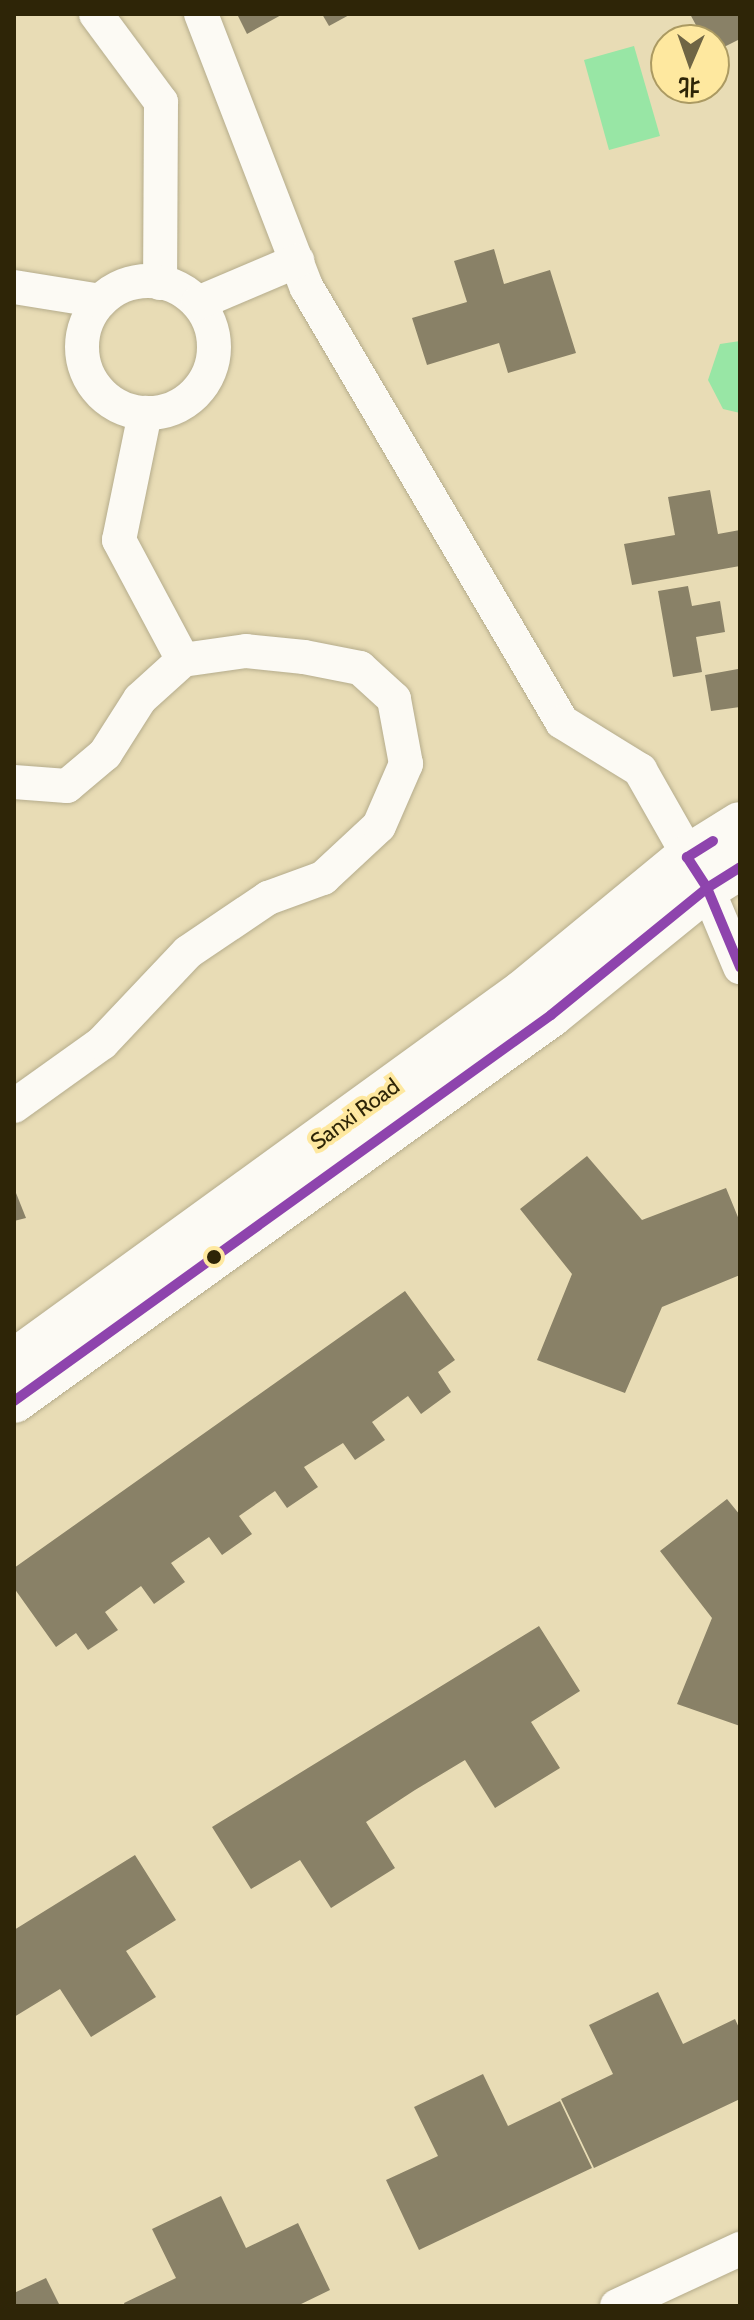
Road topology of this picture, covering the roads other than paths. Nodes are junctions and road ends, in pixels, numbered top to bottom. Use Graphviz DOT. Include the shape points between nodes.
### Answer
graph roads {
  1 [pos="96,14"];
  2 [pos="201,14"];
  3 [pos="297,261"];
  4 [pos="160,283"];
  5 [pos="14,287"];
  6 [pos="101,301"];
  7 [pos="198,303"];
  8 [pos="145,413"];
  9 [pos="183,660"];
  10 [pos="14,782"];
  11 [pos="740,824"];
  12 [pos="711,871"];
  13 [pos="740,967"];
  14 [pos="14,1106"];
  15 [pos="14,1361"];
  16 [pos="14,1401"];
  17 [pos="740,2249"];
  18 [pos="617,2306"];
  1 -- 4 [label="street" via="161,102"];
  2 -- 3 [label="street"];
  3 -- 7 [label="street"];
  3 -- 12 [label="street" via="307,288 562,722 640,770"];
  4 -- 6 [label="street" via="118,288"];
  4 -- 7 [label="street"];
  5 -- 6 [label="street"];
  6 -- 8 [label="street" via="82,339 90,381 104,397"];
  7 -- 8 [label="street" via="214,344 212,366 186,401"];
  8 -- 9 [label="street" via="119,540"];
  9 -- 10 [label="street" via="140,699 105,754 67,786"];
  9 -- 14 [label="street" via="246,651 360,668 394,699 406,764 379,826 323,878 268,898 188,952 102,1043"];
  11 -- 12 [label="main road"];
  12 -- 13 [label="street"];
  12 -- 15 [label="main road, Sanxi Road" via="523,992"];
  12 -- 16 [label="main road, Sanxi Road" via="551,1015"];
  17 -- 18 [label="street"];
}
